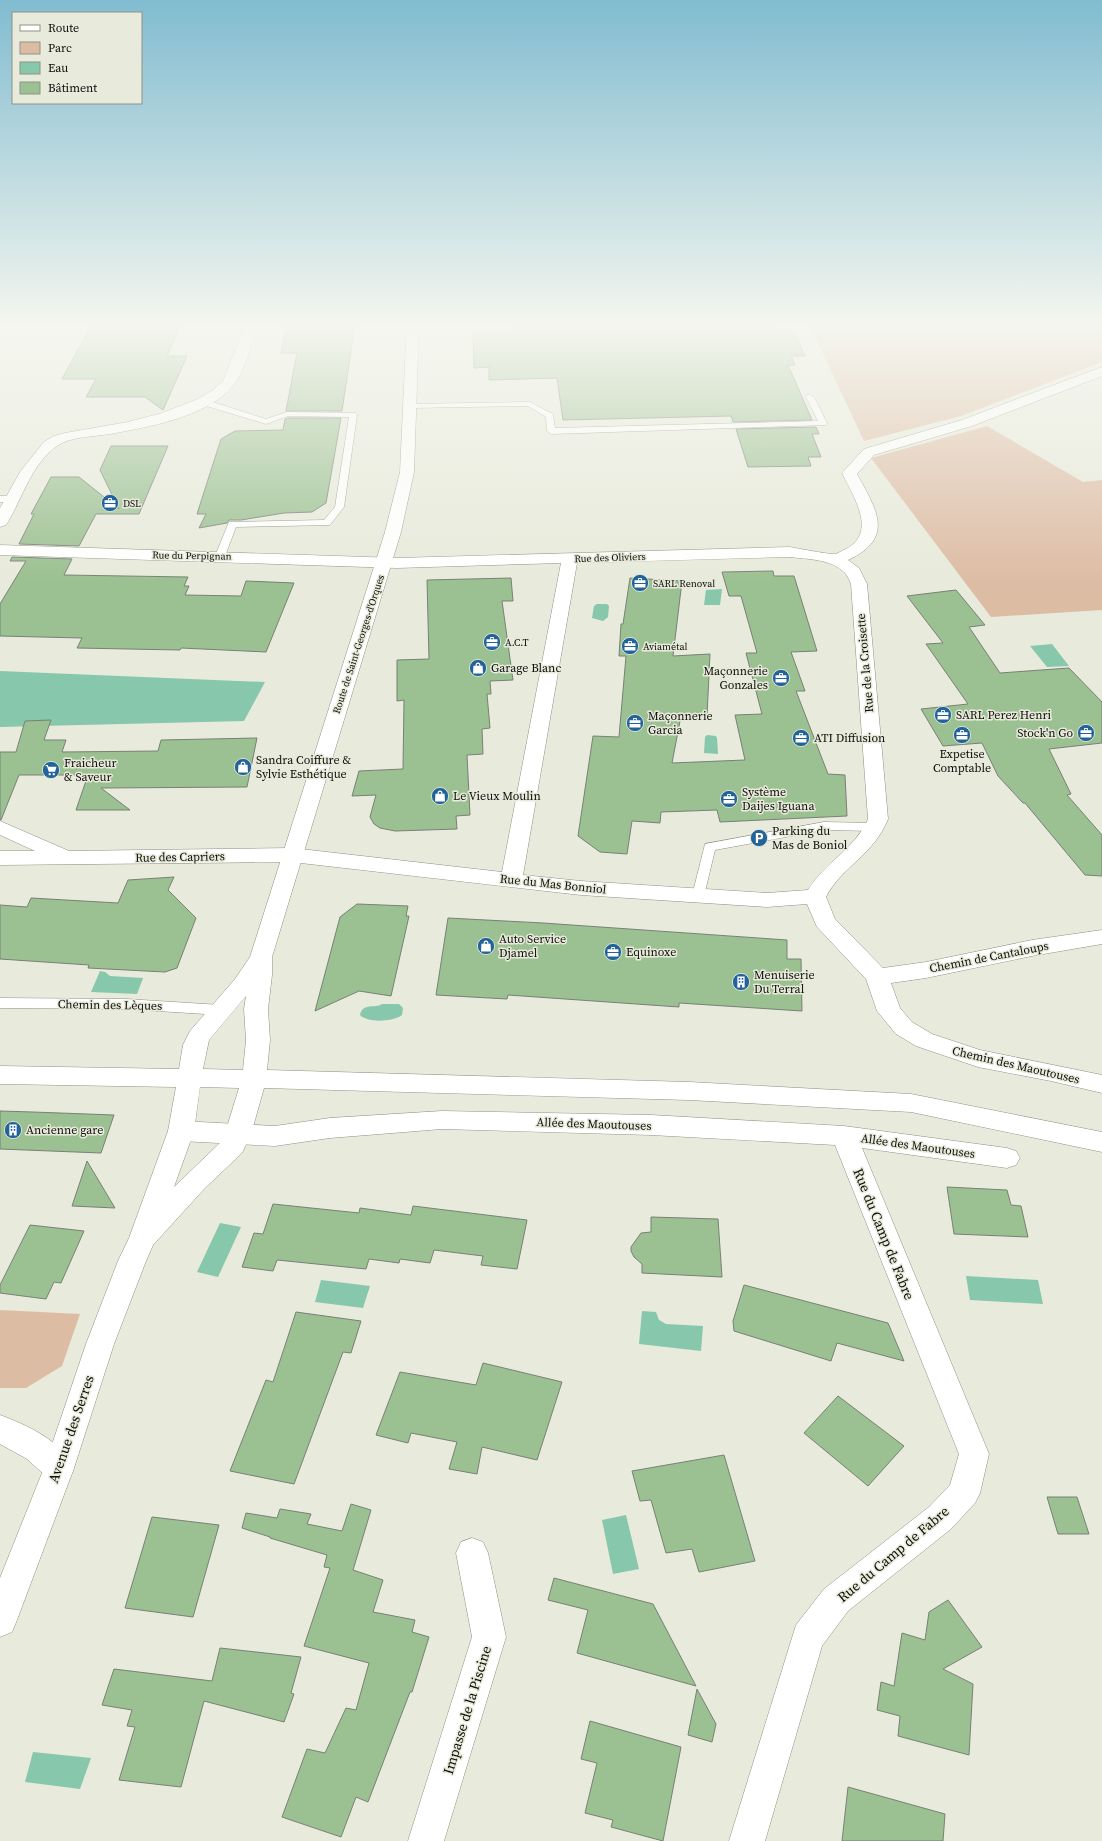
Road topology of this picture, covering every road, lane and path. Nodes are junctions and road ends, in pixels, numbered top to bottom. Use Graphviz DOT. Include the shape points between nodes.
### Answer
graph roads {
  1 [pos="185,410"];
  2 [pos="228,410"];
  3 [pos="410,410"];
  4 [pos="540,410"];
  5 [pos="816,410"];
  6 [pos="1001,410"];
  7 [pos="7,499"];
  8 [pos="0,522"];
  9 [pos="0,550"];
  10 [pos="220,556"];
  11 [pos="570,558"];
  12 [pos="835,560"];
  13 [pos="384,562"];
  14 [pos="0,827"];
  15 [pos="875,827"];
  16 [pos="292,855"];
  17 [pos="0,858"];
  18 [pos="68,858"];
  19 [pos="511,880"];
  20 [pos="698,896"];
  21 [pos="814,897"];
  22 [pos="1102,936"];
  23 [pos="261,957"];
  24 [pos="877,977"];
  25 [pos="0,1003"];
  26 [pos="221,1010"];
  27 [pos="0,1076"];
  28 [pos="190,1078"];
  29 [pos="254,1079"];
  30 [pos="1102,1084"];
  31 [pos="181,1131"];
  32 [pos="238,1134"];
  33 [pos="844,1136"];
  34 [pos="1102,1142"];
  35 [pos="1007,1158"];
  36 [pos="143,1238"];
  37 [pos="0,1429"];
  38 [pos="59,1468"];
  39 [pos="472,1553"];
  40 [pos="0,1620"];
  41 [pos="426,1841"];
  42 [pos="747,1841"];
  1 -- 7 [label="street" via="108,430 64,438 50,444"];
  2 -- 10 [label="lane" via="266,422 287,414 353,415 339,507 327,523 232,524"];
  3 -- 13 [label="street, Route de Saint-Georges-d'Orques" via="407,472"];
  4 -- 5 [label="lane" via="550,416 551,431 823,423"];
  6 -- 12 [label="street" via="967,423 869,452 849,473 868,511 870,530 864,544"];
  7 -- 8 [label="street"];
  9 -- 10 [label="street, Rue du Perpignan"];
  10 -- 13 [label="street, Rue du Perpignan"];
  11 -- 12 [label="street, Rue des Oliviers" via="789,552"];
  11 -- 13 [label="street, Rue des Oliviers" via="432,563"];
  11 -- 19 [label="street"];
  12 -- 15 [label="street, Rue de la Croisette" via="852,571 859,584 878,818"];
  13 -- 16 [label="street, Route de Saint-Georges-d'Orques"];
  14 -- 18 [label="street, Rue des Capriers"];
  15 -- 20 [label="lane" via="824,826 709,847"];
  15 -- 21 [label="street" via="864,842 824,881"];
  16 -- 18 [label="street, Rue des Capriers"];
  16 -- 19 [label="street, Rue du Mas Bonniol"];
  16 -- 23 [label="street, Route de Saint-Georges-d'Orques"];
  17 -- 18 [label="street, Rue des Capriers"];
  19 -- 20 [label="street, Rue du Mas Bonniol" via="580,888"];
  20 -- 21 [label="street, Rue du Mas Bonniol" via="768,900"];
  21 -- 24 [label="street, Chemin des Maoutouses" via="825,922"];
  22 -- 24 [label="street, Chemin de Cantaloups"];
  23 -- 26 [label="street, Route de Saint-Georges-d'Orques" via="243,985"];
  23 -- 29 [label="street, Route de Saint-Georges-d'Orques" via="256,1009 258,1040"];
  24 -- 30 [label="street, Chemin des Maoutouses" via="889,1011 904,1028 924,1040 978,1058"];
  25 -- 26 [label="lane, Chemin des Lèques" via="126,1004"];
  26 -- 28 [label="street, Route de Saint-Georges-d'Orques" via="194,1045"];
  27 -- 28 [label="street"];
  28 -- 29 [label="street"];
  28 -- 31 [label="street, Avenue des Serres"];
  29 -- 32 [label="street, Avenue des Serres"];
  29 -- 34 [label="street" via="689,1092 911,1103"];
  31 -- 32 [label="street, Allée des Maoutouses"];
  31 -- 36 [label="street, Avenue des Serres"];
  32 -- 33 [label="street, Allée des Maoutouses" via="275,1136 330,1128 442,1120 651,1125"];
  32 -- 36 [label="street, Avenue des Serres" via="233,1146"];
  33 -- 35 [label="street, Allée des Maoutouses"];
  33 -- 42 [label="street, Rue du Camp de Fabre" via="974,1454 964,1493 940,1518 836,1600 808,1637"];
  36 -- 38 [label="street, Avenue des Serres" via="100,1344"];
  37 -- 38 [label="street" via="38,1449"];
  38 -- 40 [label="street, Avenue des Serres"];
  39 -- 41 [label="street, Impasse de la Piscine" via="489,1637"];
}
